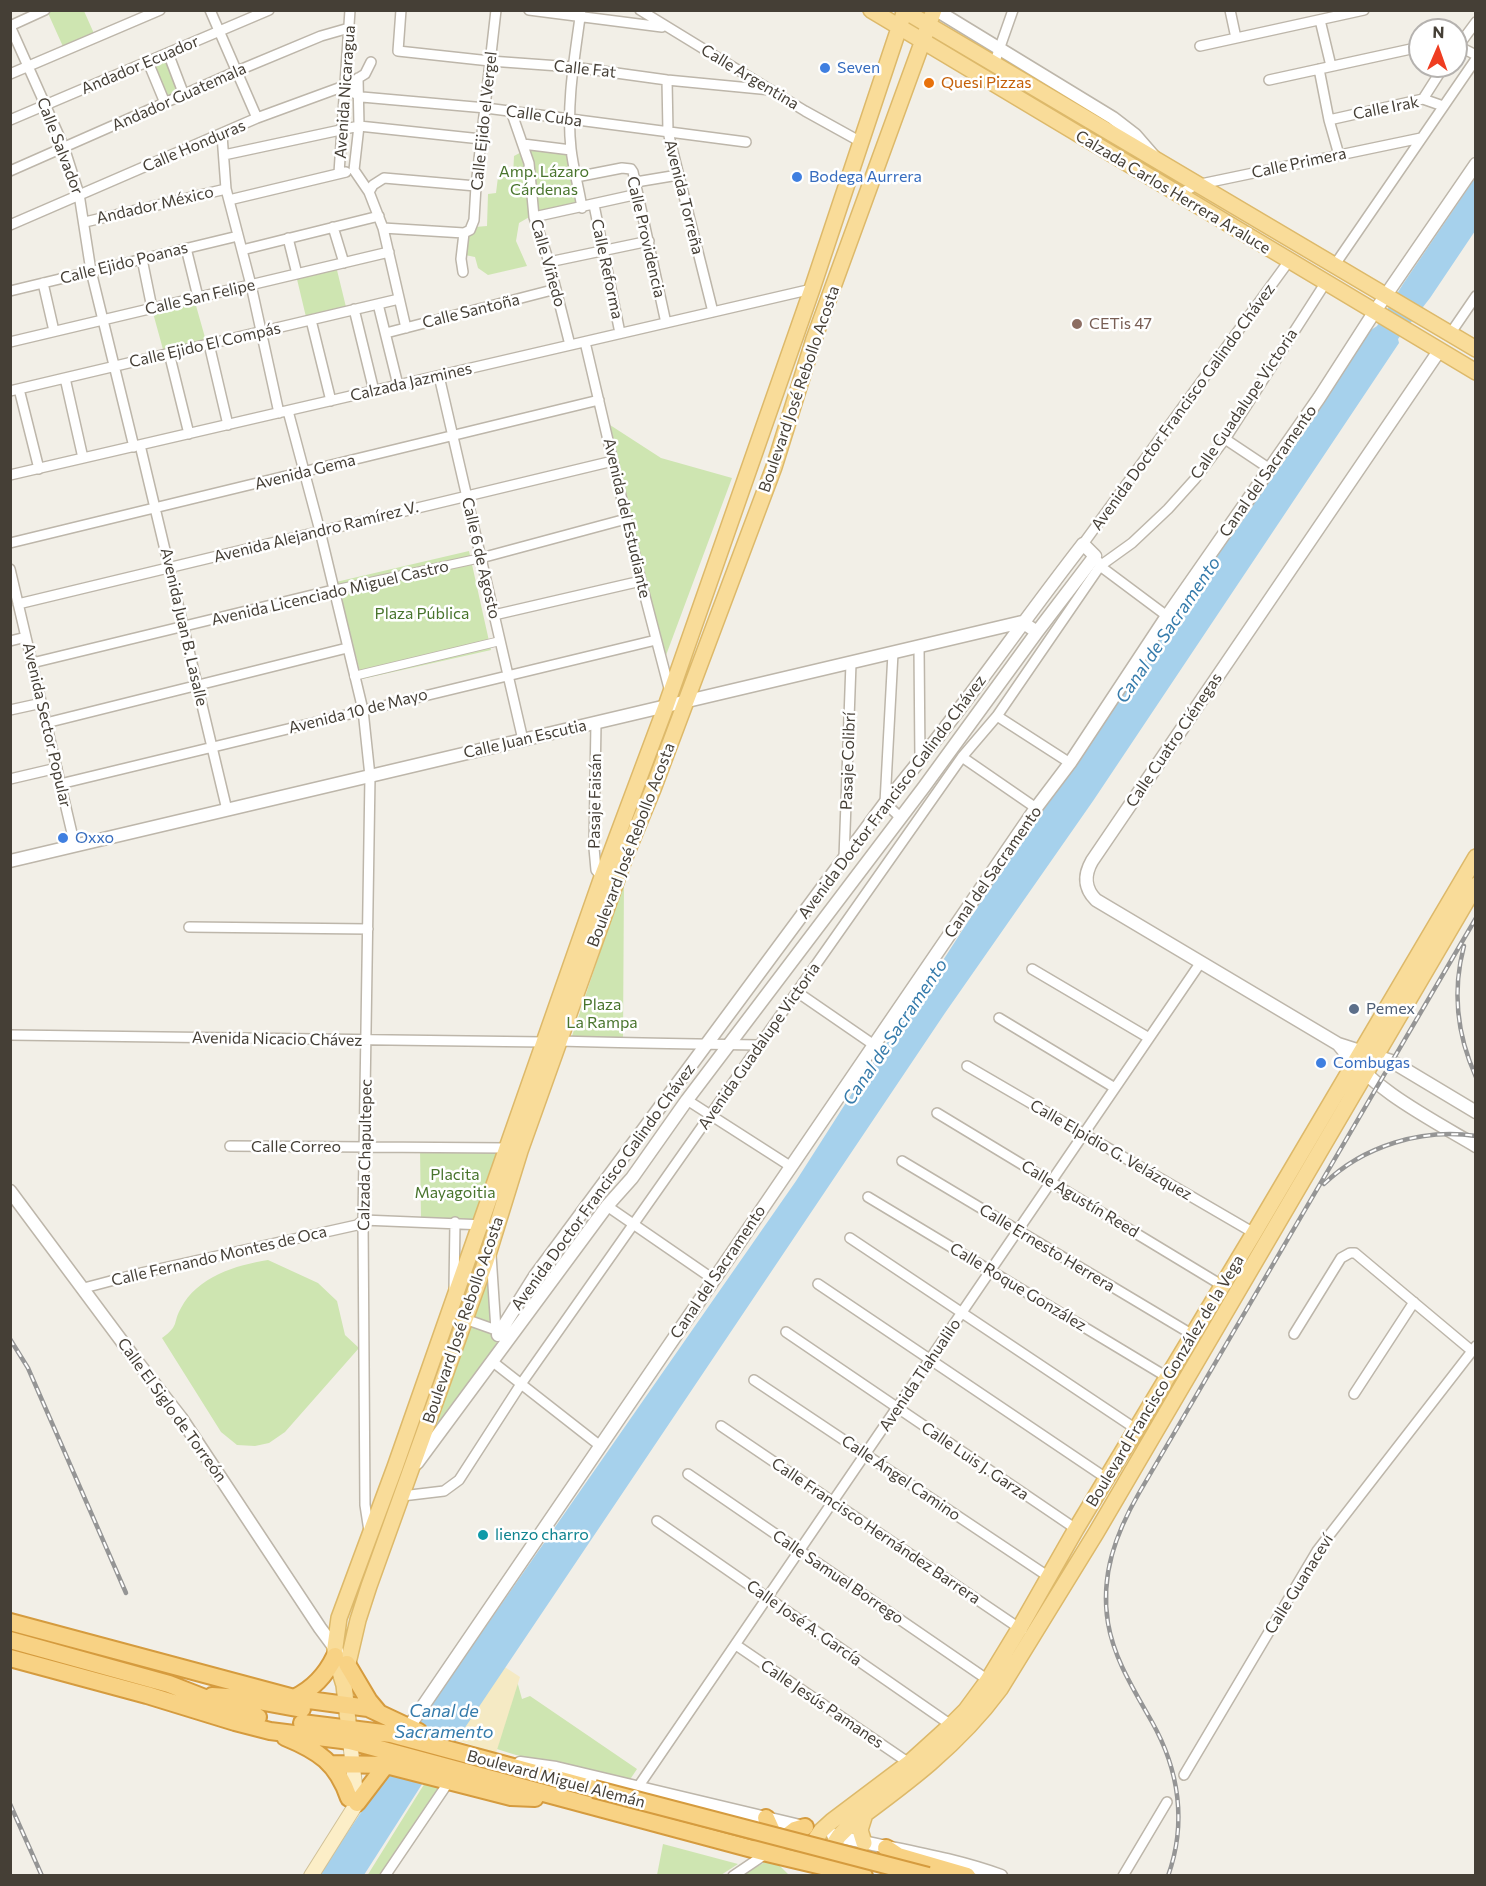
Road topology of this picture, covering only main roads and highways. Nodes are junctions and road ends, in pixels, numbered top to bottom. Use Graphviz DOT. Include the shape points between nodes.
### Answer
graph roads {
  1 [pos="871,10"];
  2 [pos="935,10"];
  3 [pos="904,11"];
  4 [pos="928,25"];
  5 [pos="899,28"];
  6 [pos="922,42"];
  7 [pos="812,289"];
  8 [pos="814,339"];
  9 [pos="1476,349"];
  10 [pos="1476,372"];
  11 [pos="766,420"];
  12 [pos="770,476"];
  13 [pos="1476,857"];
  14 [pos="1476,885"];
  15 [pos="543,1042"];
  16 [pos="1364,1057"];
  17 [pos="535,1109"];
  18 [pos="352,1582"];
  19 [pos="369,1586"];
  20 [pos="10,1622"];
  21 [pos="1025,1633"];
  22 [pos="10,1640"];
  23 [pos="339,1656"];
  24 [pos="10,1658"];
  25 [pos="157,1662"];
  26 [pos="10,1669"];
  27 [pos="122,1671"];
  28 [pos="294,1698"];
  29 [pos="202,1705"];
  30 [pos="379,1713"];
  31 [pos="348,1722"];
  32 [pos="270,1731"];
  33 [pos="416,1734"];
  34 [pos="404,1762"];
  35 [pos="353,1763"];
  36 [pos="332,1764"];
  37 [pos="386,1765"];
  38 [pos="449,1774"];
  39 [pos="354,1797"];
  40 [pos="865,1814"];
  41 [pos="766,1818"];
  42 [pos="813,1829"];
  43 [pos="864,1843"];
  44 [pos="747,1848"];
  45 [pos="886,1848"];
  46 [pos="766,1853"];
  47 [pos="809,1869"];
  48 [pos="928,1870"];
  49 [pos="845,1874"];
  50 [pos="302,1875"];
  51 [pos="311,1875"];
  52 [pos="864,1875"];
  53 [pos="967,1875"];
  1 -- 5 [label="main road, Calzada Carlos Herrera Araluce"];
  2 -- 4 [label="main road, Boulevard José Rebollo Acosta"];
  3 -- 4 [label="main road, Calzada Carlos Herrera Araluce"];
  3 -- 5 [label="main road, Boulevard José Rebollo Acosta"];
  4 -- 6 [label="main road, Boulevard José Rebollo Acosta"];
  4 -- 9 [label="main road, Calzada Carlos Herrera Araluce"];
  5 -- 6 [label="main road, Calzada Carlos Herrera Araluce"];
  5 -- 7 [label="main road, Boulevard José Rebollo Acosta"];
  6 -- 8 [label="main road, Boulevard José Rebollo Acosta"];
  6 -- 10 [label="main road, Calzada Carlos Herrera Araluce"];
  7 -- 8 [label="main road" via="817,297 810,327"];
  7 -- 11 [label="main road, Boulevard José Rebollo Acosta"];
  8 -- 12 [label="main road, Boulevard José Rebollo Acosta"];
  11 -- 12 [label="main road" via="759,462"];
  11 -- 15 [label="main road, Boulevard José Rebollo Acosta"];
  12 -- 17 [label="main road, Boulevard José Rebollo Acosta" via="625,857"];
  13 -- 16 [label="main road, Boulevard Francisco González de la Vega"];
  14 -- 16 [label="main road, Boulevard Francisco González de la Vega"];
  15 -- 17 [label="main road" via="549,1055 535,1096"];
  15 -- 18 [label="main road, Boulevard José Rebollo Acosta"];
  16 -- 21 [label="main road, Boulevard Francisco González de la Vega" via="1106,1478 1049,1577"];
  16 -- 21 [label="main road, Boulevard Francisco González de la Vega" via="1366,1074 1095,1533"];
  17 -- 19 [label="main road, Boulevard José Rebollo Acosta"];
  18 -- 19 [label="main road"];
  18 -- 23 [label="main road, Boulevard José Rebollo Acosta" via="339,1618"];
  19 -- 23 [label="main road, Boulevard José Rebollo Acosta"];
  20 -- 25 [label="highway"];
  21 -- 40 [label="main road, Boulevard Francisco González de la Vega" via="1000,1689 963,1735"];
  21 -- 42 [label="main road, Boulevard Francisco González de la Vega" via="951,1725 909,1763"];
  22 -- 27 [label="highway, Boulevard Miguel Alemán"];
  23 -- 28 [label="highway" via="318,1682"];
  23 -- 30 [label="highway"];
  23 -- 31 [label="main road, Boulevard José Rebollo Acosta"];
  24 -- 29 [label="highway, Boulevard Miguel Alemán"];
  25 -- 27 [label="highway"];
  25 -- 28 [label="highway"];
  26 -- 29 [label="highway" via="110,1696"];
  27 -- 29 [label="highway, Boulevard Miguel Alemán" via="169,1684"];
  28 -- 31 [label="highway"];
  29 -- 31 [label="highway" via="232,1697"];
  29 -- 32 [label="highway, Boulevard Miguel Alemán"];
  30 -- 31 [label="highway" via="362,1707"];
  30 -- 33 [label="highway"];
  31 -- 32 [label="highway, Boulevard Miguel Alemán"];
  31 -- 33 [label="highway, Boulevard Miguel Alemán" via="382,1732"];
  31 -- 34 [label="highway, Boulevard Miguel Alemán"];
  31 -- 35 [label="main road"];
  32 -- 36 [label="highway"];
  33 -- 48 [label="highway, Boulevard Miguel Alemán, bridge" via="493,1763"];
  34 -- 37 [label="highway"];
  34 -- 38 [label="highway, Boulevard Miguel Alemán"];
  34 -- 38 [label="highway" via="427,1774"];
  35 -- 36 [label="highway"];
  35 -- 37 [label="highway"];
  35 -- 39 [label="main road"];
  36 -- 39 [label="highway"];
  37 -- 39 [label="highway"];
  38 -- 44 [label="highway, Boulevard Miguel Alemán" via="550,1794"];
  39 -- 50 [label="main road"];
  39 -- 51 [label="main road"];
  40 -- 43 [label="main road" via="860,1830"];
  40 -- 47 [label="main road, Boulevard Francisco González de la Vega"];
  41 -- 44 [label="highway" via="771,1829 768,1837"];
  42 -- 46 [label="highway" via="795,1830"];
  42 -- 47 [label="main road, Boulevard Francisco González de la Vega"];
  44 -- 46 [label="highway, Boulevard Miguel Alemán"];
  45 -- 48 [label="highway"];
  46 -- 47 [label="highway, Boulevard Miguel Alemán"];
  47 -- 49 [label="highway, Boulevard Miguel Alemán"];
  48 -- 53 [label="highway"];
  49 -- 52 [label="highway, Boulevard Miguel Alemán"];
}
